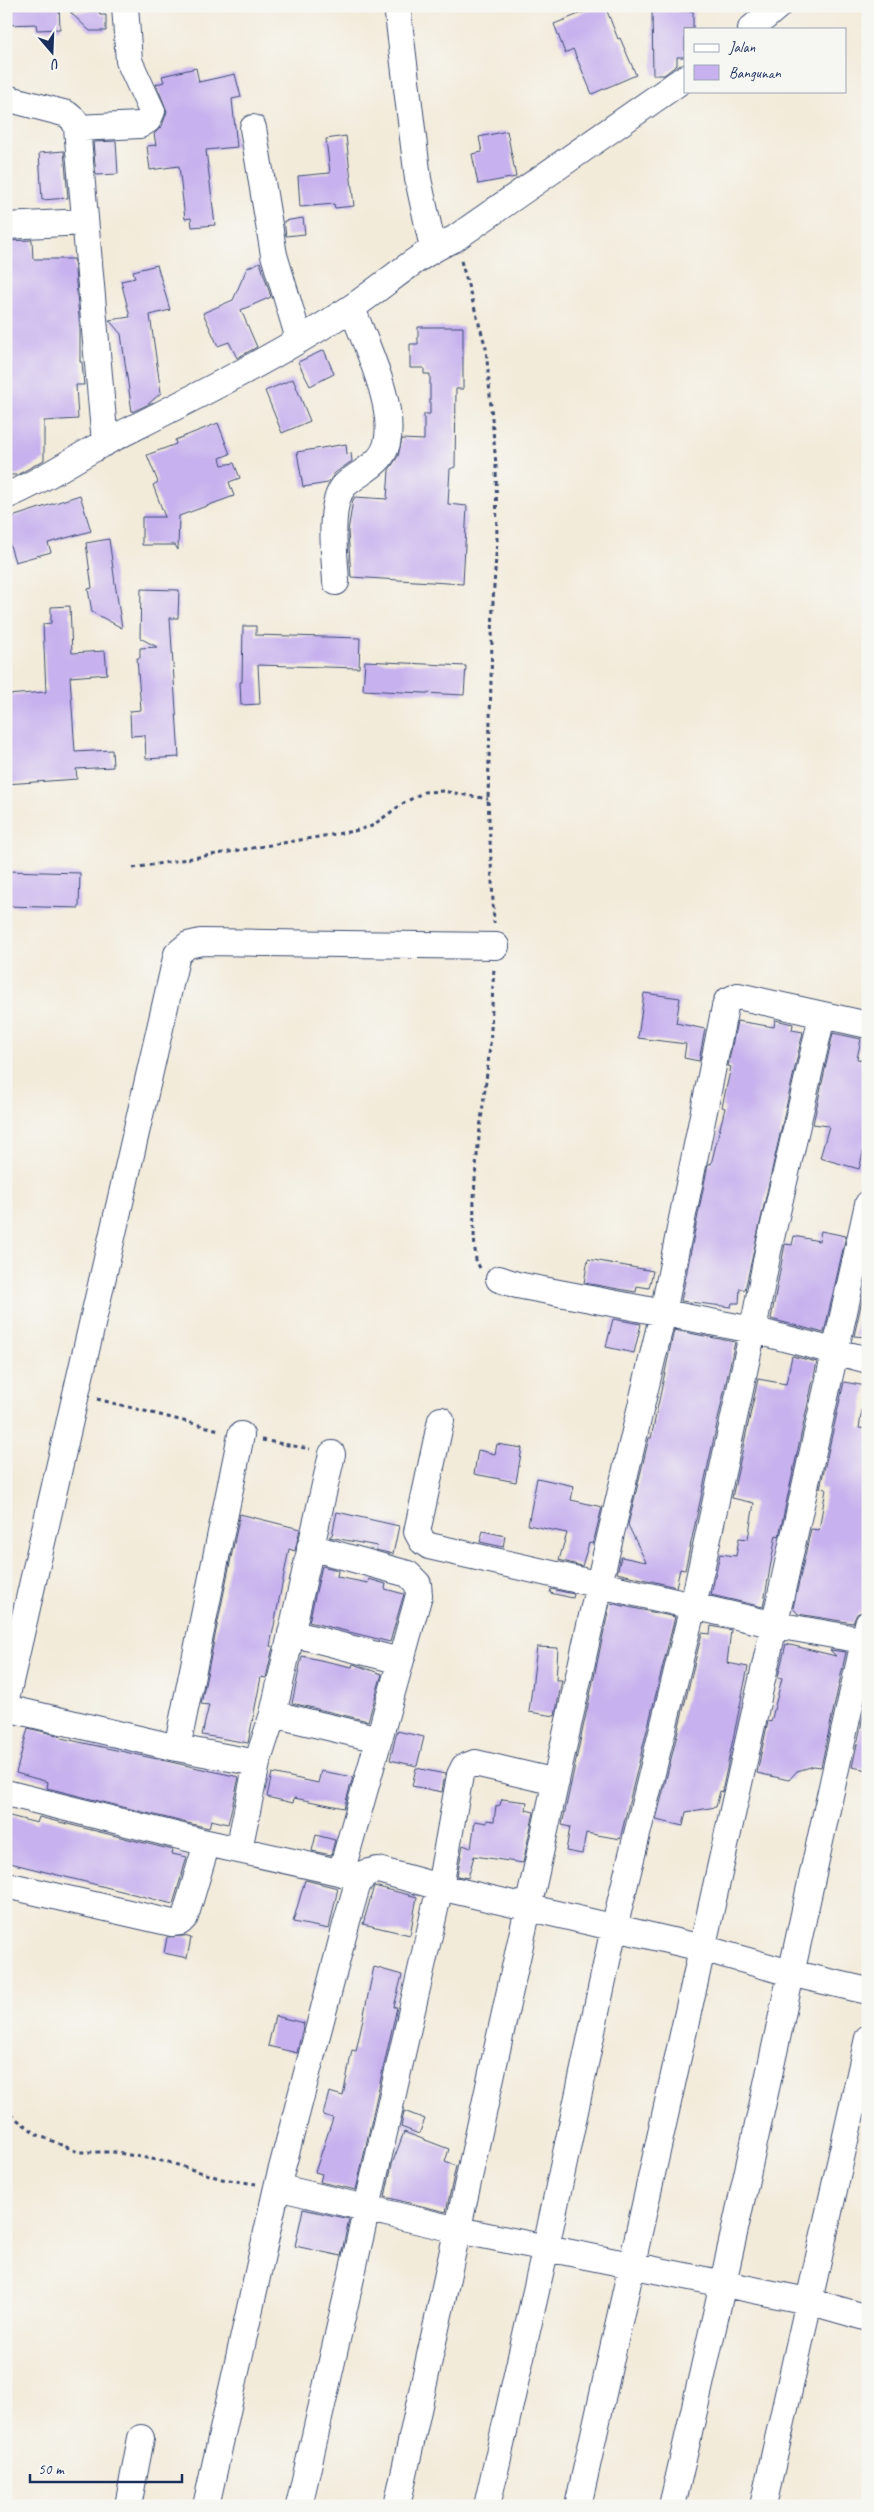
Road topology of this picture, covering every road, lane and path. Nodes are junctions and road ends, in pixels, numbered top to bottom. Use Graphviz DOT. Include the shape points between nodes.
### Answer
graph roads {
  1 [pos="124,6"];
  2 [pos="397,6"];
  3 [pos="778,6"];
  4 [pos="752,28"];
  5 [pos="684,79"];
  6 [pos="6,98"];
  7 [pos="77,128"];
  8 [pos="252,128"];
  9 [pos="84,222"];
  10 [pos="6,226"];
  11 [pos="444,243"];
  12 [pos="352,308"];
  13 [pos="299,339"];
  14 [pos="105,443"];
  15 [pos="6,496"];
  16 [pos="336,582"];
  17 [pos="488,799"];
  18 [pos="133,868"];
  19 [pos="496,946"];
  20 [pos="822,1016"];
  21 [pos="868,1025"];
  22 [pos="868,1204"];
  23 [pos="491,1276"];
  24 [pos="663,1313"];
  25 [pos="753,1330"];
  26 [pos="836,1353"];
  27 [pos="868,1360"];
  28 [pos="76,1394"];
  29 [pos="441,1420"];
  30 [pos="241,1436"];
  31 [pos="332,1454"];
  32 [pos="310,1547"];
  33 [pos="599,1584"];
  34 [pos="693,1606"];
  35 [pos="776,1625"];
  36 [pos="291,1633"];
  37 [pos="867,1635"];
  38 [pos="400,1661"];
  39 [pos="6,1699"];
  40 [pos="6,1708"];
  41 [pos="273,1714"];
  42 [pos="379,1739"];
  43 [pos="177,1748"];
  44 [pos="257,1763"];
  45 [pos="556,1782"];
  46 [pos="6,1793"];
  47 [pos="207,1843"];
  48 [pos="239,1849"];
  49 [pos="351,1875"];
  50 [pos="6,1885"];
  51 [pos="440,1887"];
  52 [pos="529,1908"];
  53 [pos="614,1928"];
  54 [pos="702,1948"];
  55 [pos="790,1973"];
  56 [pos="868,1991"];
  57 [pos="868,2038"];
  58 [pos="6,2108"];
  59 [pos="277,2187"];
  60 [pos="368,2208"];
  61 [pos="458,2230"];
  62 [pos="546,2247"];
  63 [pos="632,2263"];
  64 [pos="724,2285"];
  65 [pos="808,2301"];
  66 [pos="868,2318"];
  67 [pos="141,2438"];
  68 [pos="128,2506"];
  69 [pos="206,2506"];
  70 [pos="299,2506"];
  71 [pos="397,2506"];
  72 [pos="487,2506"];
  73 [pos="578,2506"];
  74 [pos="672,2506"];
  75 [pos="763,2506"];
  1 -- 7 [label="street" via="129,61 152,112 140,125"];
  2 -- 11 [label="street" via="418,179"];
  3 -- 4 [label="street"];
  5 -- 11 [label="street"];
  6 -- 7 [label="street" via="67,114"];
  7 -- 9 [label="street"];
  8 -- 13 [label="street" via="274,255"];
  9 -- 10 [label="street"];
  9 -- 14 [label="street"];
  11 -- 12 [label="street"];
  11 -- 17 [label="path" via="486,348 496,465 497,541"];
  12 -- 13 [label="street"];
  12 -- 16 [label="street" via="378,375 389,427 387,444 377,462 345,485 337,498 334,522"];
  13 -- 14 [label="street" via="170,411"];
  14 -- 15 [label="street" via="25,489"];
  17 -- 18 [label="path" via="443,791 424,792 372,826 354,831"];
  17 -- 19 [label="path"];
  19 -- 23 [label="path" via="490,1045 472,1201 476,1260"];
  19 -- 28 [label="street" via="201,942 188,945 177,954"];
  20 -- 21 [label="street"];
  20 -- 24 [label="street" via="738,996 727,1001"];
  20 -- 25 [label="street"];
  22 -- 26 [label="street"];
  23 -- 24 [label="street" via="517,1285"];
  24 -- 25 [label="street"];
  24 -- 33 [label="street"];
  25 -- 26 [label="street"];
  25 -- 34 [label="street"];
  26 -- 27 [label="street"];
  26 -- 35 [label="street"];
  28 -- 30 [label="path"];
  28 -- 39 [label="street"];
  29 -- 33 [label="street" via="417,1532 422,1540 429,1546"];
  30 -- 31 [label="path"];
  30 -- 43 [label="street"];
  31 -- 32 [label="street"];
  32 -- 36 [label="street"];
  32 -- 38 [label="street" via="408,1574 415,1580 420,1596"];
  33 -- 34 [label="street"];
  33 -- 45 [label="street"];
  34 -- 35 [label="street"];
  34 -- 53 [label="street"];
  35 -- 37 [label="street"];
  35 -- 54 [label="street"];
  36 -- 38 [label="street"];
  36 -- 41 [label="street"];
  37 -- 55 [label="street"];
  38 -- 42 [label="street"];
  40 -- 43 [label="street"];
  41 -- 42 [label="street"];
  41 -- 44 [label="street"];
  42 -- 49 [label="street"];
  43 -- 44 [label="street"];
  44 -- 48 [label="street"];
  45 -- 51 [label="street" via="475,1763 464,1767"];
  45 -- 52 [label="street"];
  46 -- 47 [label="street"];
  47 -- 48 [label="street"];
  47 -- 50 [label="street" via="185,1917 180,1922 172,1923"];
  48 -- 49 [label="street"];
  49 -- 51 [label="street" via="378,1870"];
  49 -- 59 [label="street"];
  51 -- 52 [label="street"];
  51 -- 60 [label="street"];
  52 -- 53 [label="street"];
  52 -- 61 [label="street"];
  53 -- 54 [label="street"];
  53 -- 62 [label="street"];
  54 -- 55 [label="street"];
  54 -- 63 [label="street"];
  55 -- 56 [label="street"];
  55 -- 64 [label="street"];
  57 -- 65 [label="street"];
  58 -- 59 [label="path" via="38,2135 78,2152 113,2152 168,2162 222,2179"];
  59 -- 60 [label="street"];
  59 -- 69 [label="street"];
  60 -- 61 [label="street"];
  60 -- 70 [label="street"];
  61 -- 62 [label="street"];
  61 -- 71 [label="street"];
  62 -- 63 [label="street"];
  62 -- 72 [label="street"];
  63 -- 64 [label="street"];
  63 -- 73 [label="street"];
  64 -- 65 [label="street"];
  64 -- 74 [label="street"];
  65 -- 66 [label="street"];
  65 -- 75 [label="street"];
  67 -- 68 [label="street"];
}
